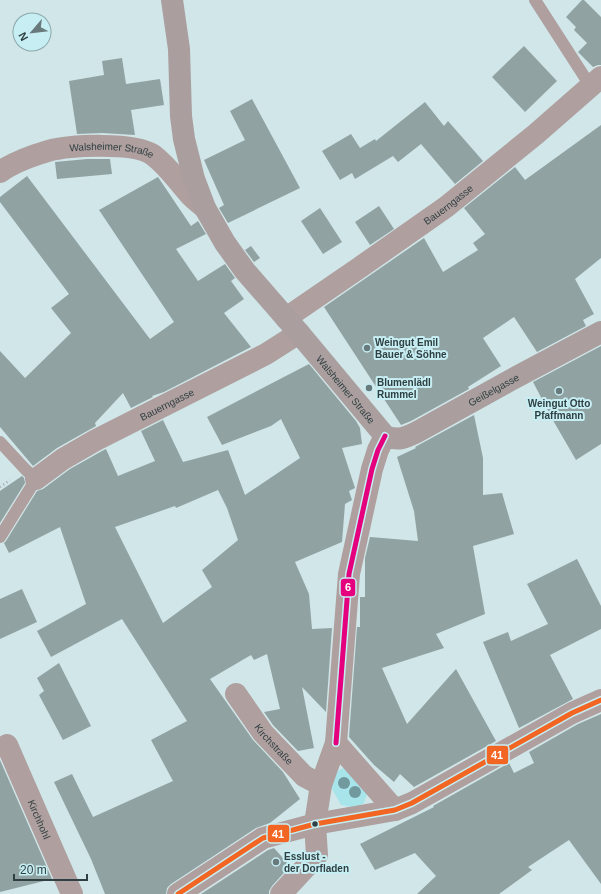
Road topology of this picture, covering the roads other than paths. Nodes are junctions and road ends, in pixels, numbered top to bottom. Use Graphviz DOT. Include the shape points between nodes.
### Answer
graph roads {
  1 [pos="172,0"];
  2 [pos="535,0"];
  3 [pos="596,82"];
  4 [pos="0,172"];
  5 [pos="205,208"];
  6 [pos="293,326"];
  7 [pos="601,332"];
  8 [pos="385,436"];
  9 [pos="0,442"];
  10 [pos="36,479"];
  11 [pos="0,537"];
  12 [pos="236,694"];
  13 [pos="601,700"];
  14 [pos="336,743"];
  15 [pos="7,745"];
  16 [pos="321,785"];
  17 [pos="395,810"];
  18 [pos="315,824"];
  19 [pos="72,894"];
  20 [pos="178,894"];
  21 [pos="280,894"];
  1 -- 5 [label="street, Walsheimer Straße" via="179,49 184,139 194,179"];
  2 -- 3 [label="lane"];
  3 -- 6 [label="street, Bauerngasse" via="446,206 359,268"];
  4 -- 5 [label="street, Walsheimer Straße" via="24,159 49,151 86,146 136,149 152,154 166,166 192,198"];
  5 -- 6 [label="street, Walsheimer Straße" via="245,271"];
  6 -- 8 [label="street, Walsheimer Straße"];
  6 -- 10 [label="street, Bauerngasse" via="266,354 96,440 63,459"];
  7 -- 8 [label="street, Geißelgasse" via="417,432 402,439"];
  8 -- 14 [label="street" via="372,469 349,574"];
  9 -- 10 [label="lane"];
  10 -- 11 [label="lane, Bauerngasse"];
  12 -- 16 [label="street, Kirchstraße" via="263,733 304,776"];
  13 -- 17 [label="street" via="572,713 412,803"];
  14 -- 16 [label="street"];
  14 -- 17 [label="street"];
  15 -- 19 [label="street, Kirchhohl"];
  16 -- 18 [label="street"];
  17 -- 18 [label="street"];
  18 -- 20 [label="street" via="263,838"];
  18 -- 21 [label="street" via="317,855"];
}
